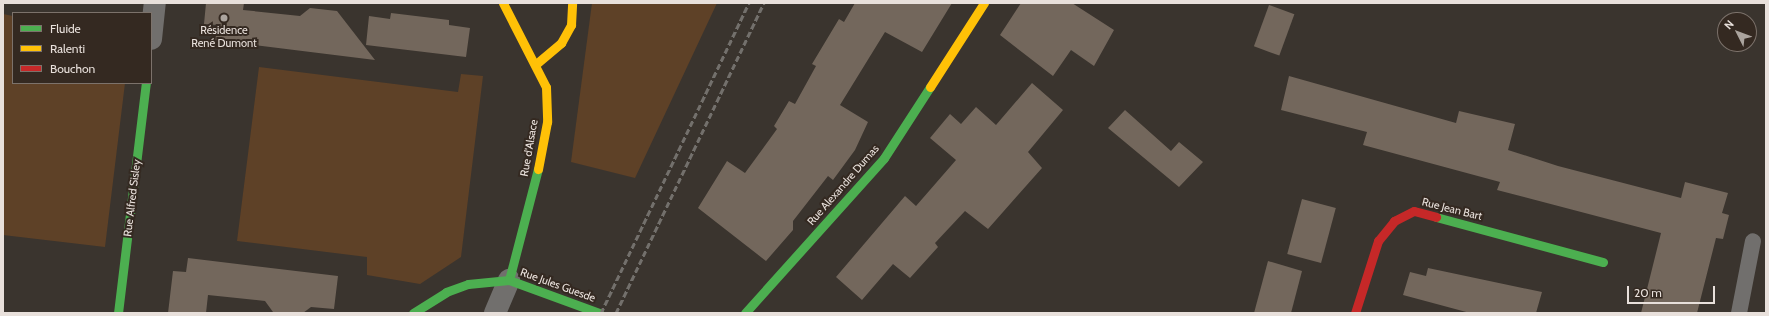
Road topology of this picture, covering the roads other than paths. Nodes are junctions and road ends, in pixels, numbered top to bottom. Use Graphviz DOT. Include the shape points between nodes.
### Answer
graph roads {
  1 [pos="155,3"];
  2 [pos="503,3"];
  3 [pos="572,3"];
  4 [pos="984,3"];
  5 [pos="152,30"];
  6 [pos="536,64"];
  7 [pos="146,84"];
  8 [pos="1753,241"];
  9 [pos="1603,262"];
  10 [pos="509,280"];
  11 [pos="118,313"];
  12 [pos="413,313"];
  13 [pos="495,313"];
  14 [pos="599,313"];
  15 [pos="745,313"];
  16 [pos="1355,313"];
  17 [pos="1739,313"];
  1 -- 5 [label="street"];
  2 -- 6 [label="street, Rue d'Alsace"];
  3 -- 6 [label="street" via="571,26 561,43"];
  4 -- 15 [label="street, Rue Alexandre Dumas" via="884,158"];
  6 -- 10 [label="street, Rue d'Alsace" via="546,87 547,122 532,197"];
  7 -- 11 [label="street, Rue Alfred Sisley"];
  8 -- 17 [label="lane"];
  9 -- 16 [label="street, Rue Jean Bart" via="1414,211 1394,220 1378,242"];
  10 -- 12 [label="street" via="468,284 446,292"];
  10 -- 13 [label="street"];
  10 -- 14 [label="street, Rue Jules Guesde"];
}
